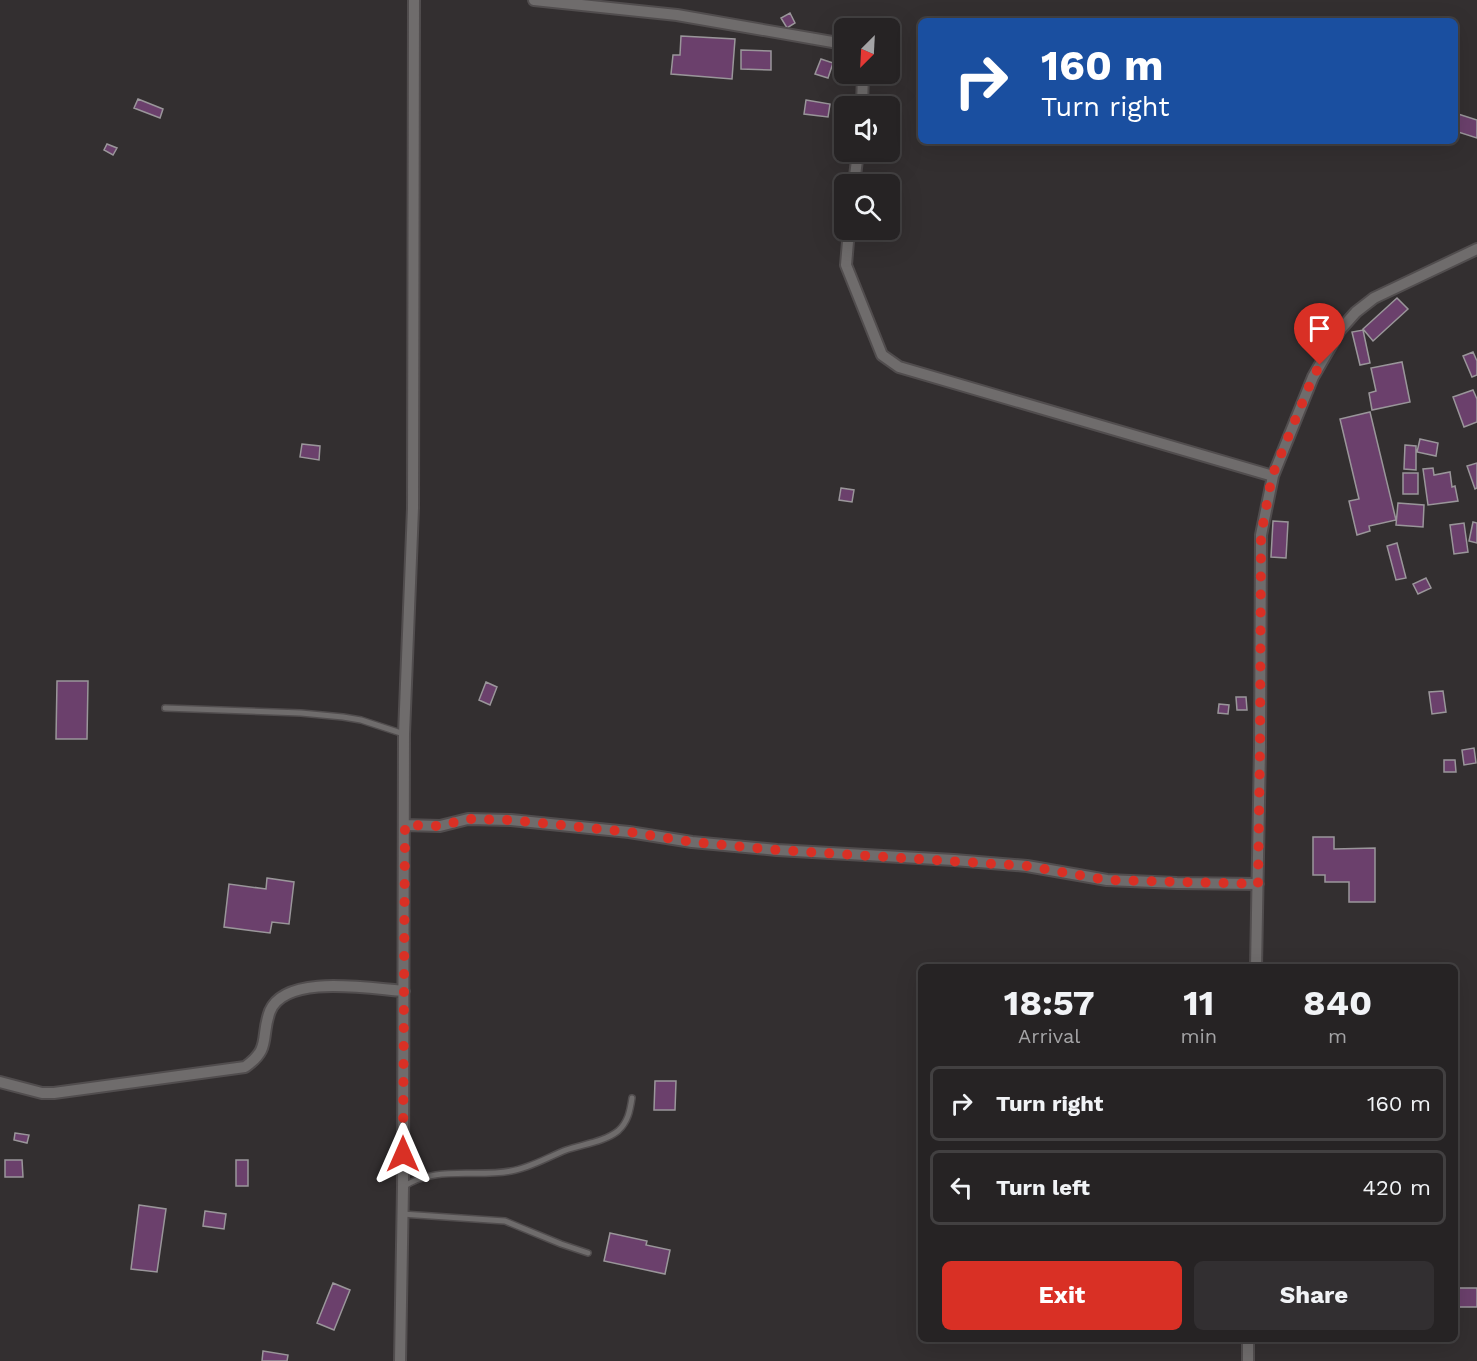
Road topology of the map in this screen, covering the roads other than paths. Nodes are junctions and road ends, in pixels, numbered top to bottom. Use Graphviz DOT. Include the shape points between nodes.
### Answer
graph roads {
  1 [pos="414,0"];
  2 [pos="534,0"];
  3 [pos="834,42"];
  4 [pos="848,240"];
  5 [pos="1477,249"];
  6 [pos="1272,476"];
  7 [pos="165,708"];
  8 [pos="404,734"];
  9 [pos="405,825"];
  10 [pos="1258,884"];
  11 [pos="1256,964"];
  12 [pos="404,991"];
  13 [pos="0,1082"];
  14 [pos="632,1098"];
  15 [pos="403,1187"];
  16 [pos="402,1214"];
  17 [pos="588,1253"];
  18 [pos="1248,1342"];
  19 [pos="400,1361"];
  20 [pos="1248,1361"];
  1 -- 8 [label="street" via="412,508"];
  2 -- 3 [label="street" via="677,15"];
  4 -- 6 [label="street" via="846,265 882,355 899,367"];
  5 -- 6 [label="street" via="1374,298 1356,312 1340,330 1313,377"];
  6 -- 10 [label="street" via="1261,535"];
  7 -- 8 [label="lane" via="336,716"];
  8 -- 9 [label="street"];
  9 -- 10 [label="street" via="440,826 468,819 511,820 777,850 1027,866 1107,880"];
  9 -- 12 [label="street"];
  10 -- 11 [label="street"];
  12 -- 13 [label="street" via="320,986 292,991 271,1010 261,1054 245,1067 54,1093"];
  12 -- 15 [label="street"];
  14 -- 15 [label="lane" via="624,1125 603,1139 512,1171 426,1175"];
  15 -- 16 [label="street"];
  16 -- 17 [label="lane" via="505,1221"];
  16 -- 19 [label="street"];
  18 -- 20 [label="street"];
}
